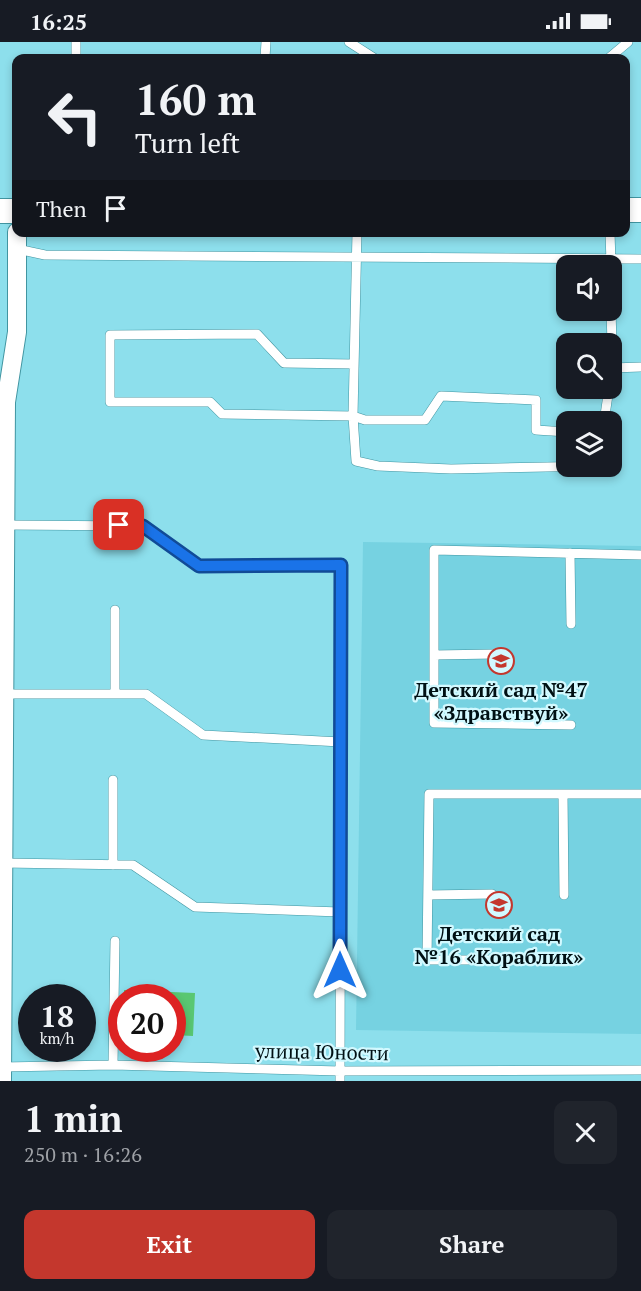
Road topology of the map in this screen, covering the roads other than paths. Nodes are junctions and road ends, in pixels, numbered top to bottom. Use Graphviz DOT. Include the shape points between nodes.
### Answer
graph roads {
  1 [pos="349,42"];
  2 [pos="628,42"];
  3 [pos="368,54"];
  4 [pos="614,54"];
  5 [pos="357,237"];
  6 [pos="610,237"];
  7 [pos="17,241"];
  8 [pos="611,255"];
  9 [pos="356,258"];
  10 [pos="641,260"];
  11 [pos="556,261"];
  12 [pos="622,261"];
  13 [pos="354,364"];
  14 [pos="641,367"];
  15 [pos="622,368"];
  16 [pos="353,416"];
  17 [pos="556,431"];
  18 [pos="556,467"];
  19 [pos="5,525"];
  20 [pos="570,553"];
  21 [pos="641,555"];
  22 [pos="115,610"];
  23 [pos="572,624"];
  24 [pos="495,654"];
  25 [pos="434,655"];
  26 [pos="4,694"];
  27 [pos="115,694"];
  28 [pos="571,725"];
  29 [pos="341,742"];
  30 [pos="113,780"];
  31 [pos="563,794"];
  32 [pos="641,794"];
  33 [pos="3,863"];
  34 [pos="113,865"];
  35 [pos="492,894"];
  36 [pos="428,895"];
  37 [pos="564,895"];
  38 [pos="340,912"];
  39 [pos="115,941"];
  40 [pos="569,960"];
  41 [pos="113,1065"];
  42 [pos="641,1070"];
  43 [pos="422,1071"];
  44 [pos="2,1074"];
  45 [pos="340,1076"];
  46 [pos="422,1081"];
  1 -- 3 [label="lane"];
  2 -- 4 [label="lane"];
  5 -- 9 [label="lane"];
  6 -- 8 [label="lane"];
  7 -- 9 [label="lane" via="45,255"];
  7 -- 19 [label="street" via="17,332 6,402"];
  9 -- 11 [label="lane"];
  9 -- 13 [label="lane"];
  10 -- 12 [label="lane"];
  13 -- 16 [label="lane"];
  13 -- 16 [label="lane" via="284,363 256,334 110,335 110,402 210,402 222,414"];
  14 -- 15 [label="lane"];
  16 -- 17 [label="lane" via="365,420 424,420 441,396 536,400 536,430"];
  16 -- 18 [label="lane" via="356,461 378,466 451,469"];
  19 -- 26 [label="street"];
  19 -- 29 [label="lane" via="143,526 199,566 341,565"];
  20 -- 21 [label="lane"];
  20 -- 23 [label="lane"];
  20 -- 25 [label="lane" via="434,550"];
  22 -- 27 [label="lane"];
  24 -- 25 [label="lane"];
  25 -- 28 [label="lane" via="435,723"];
  26 -- 27 [label="lane"];
  26 -- 33 [label="street"];
  27 -- 29 [label="lane" via="146,694 203,735"];
  29 -- 38 [label="lane"];
  30 -- 34 [label="lane"];
  31 -- 32 [label="lane"];
  31 -- 36 [label="lane" via="429,794"];
  31 -- 37 [label="lane"];
  33 -- 34 [label="lane"];
  33 -- 44 [label="street"];
  34 -- 38 [label="lane" via="134,866 195,907"];
  35 -- 36 [label="lane"];
  36 -- 40 [label="lane" via="427,960"];
  38 -- 45 [label="lane"];
  39 -- 41 [label="lane"];
  41 -- 44 [label="lane, улица Юности"];
  41 -- 45 [label="lane, улица Юности"];
  42 -- 43 [label="lane, улица Юности"];
  43 -- 45 [label="lane, улица Юности"];
  43 -- 46 [label="lane"];
}
